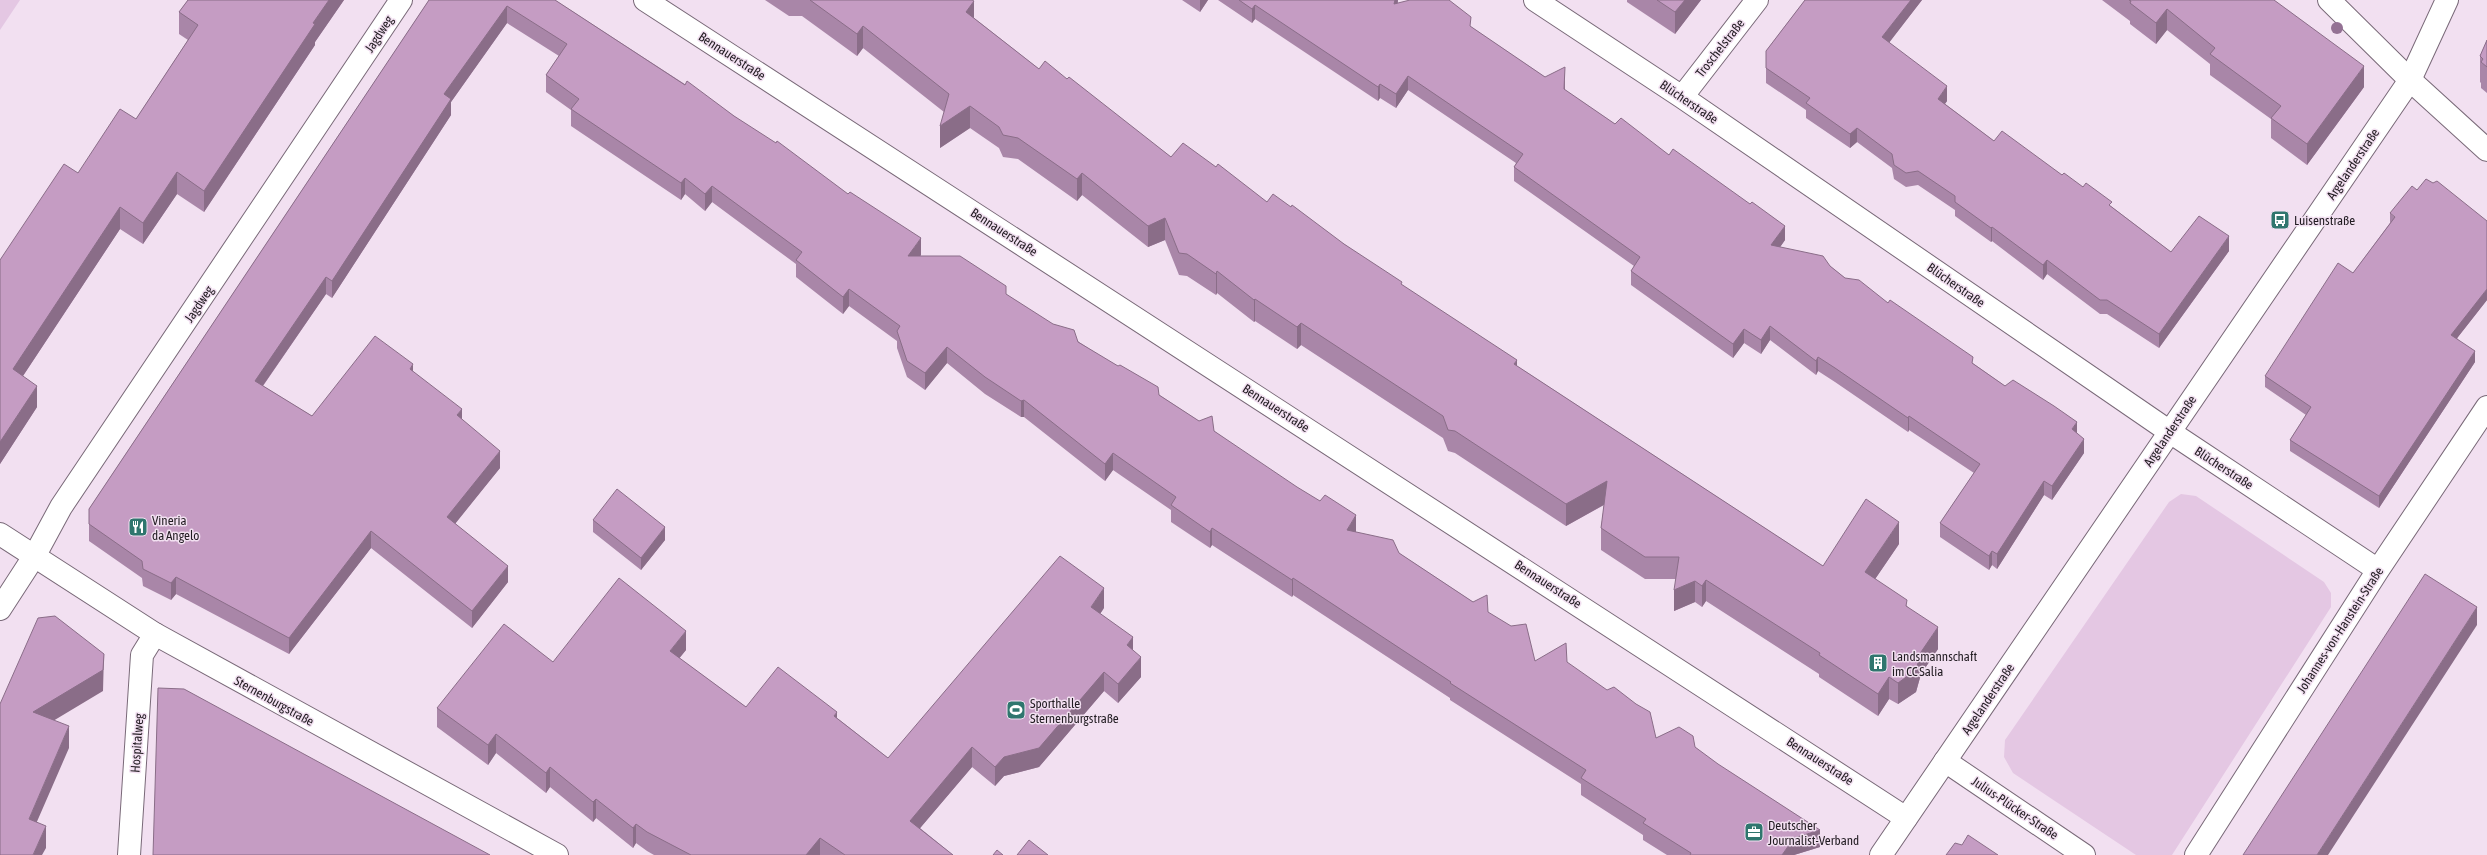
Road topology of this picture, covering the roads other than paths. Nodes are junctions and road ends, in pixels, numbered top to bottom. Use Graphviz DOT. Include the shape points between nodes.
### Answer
graph roads {
  1 [pos="401,0"];
  2 [pos="645,0"];
  3 [pos="1535,0"];
  4 [pos="1757,0"];
  5 [pos="2329,0"];
  6 [pos="2447,0"];
  7 [pos="2410,80"];
  8 [pos="1682,97"];
  9 [pos="2487,150"];
  10 [pos="2487,407"];
  11 [pos="2170,432"];
  12 [pos="0,534"];
  13 [pos="35,555"];
  14 [pos="2378,570"];
  15 [pos="0,609"];
  16 [pos="155,634"];
  17 [pos="1945,762"];
  18 [pos="1906,818"];
  19 [pos="129,855"];
  20 [pos="556,855"];
  21 [pos="1881,855"];
  22 [pos="2084,855"];
  23 [pos="2196,855"];
  1 -- 13 [label="street, Jagdweg" via="61,507"];
  2 -- 18 [label="street, Bennauerstraße"];
  3 -- 8 [label="street, Blücherstraße"];
  4 -- 8 [label="street, Troschelstraße"];
  5 -- 7 [label="street"];
  6 -- 7 [label="street, Argelanderstraße"];
  7 -- 9 [label="street"];
  7 -- 11 [label="street, Argelanderstraße"];
  8 -- 11 [label="street, Blücherstraße"];
  10 -- 14 [label="street, Johannes-von-Hanstein-Straße"];
  11 -- 14 [label="street, Blücherstraße"];
  11 -- 17 [label="street, Argelanderstraße"];
  12 -- 13 [label="street, Sternenburgstraße"];
  13 -- 15 [label="street, Jagdweg"];
  13 -- 16 [label="street, Sternenburgstraße"];
  14 -- 23 [label="street, Johannes-von-Hanstein-Straße"];
  16 -- 19 [label="street, Hospitalweg" via="142,655"];
  16 -- 20 [label="street, Sternenburgstraße"];
  17 -- 18 [label="street, Argelanderstraße"];
  17 -- 22 [label="street, Julius-Plücker-Straße"];
  18 -- 21 [label="street, Argelanderstraße"];
}
